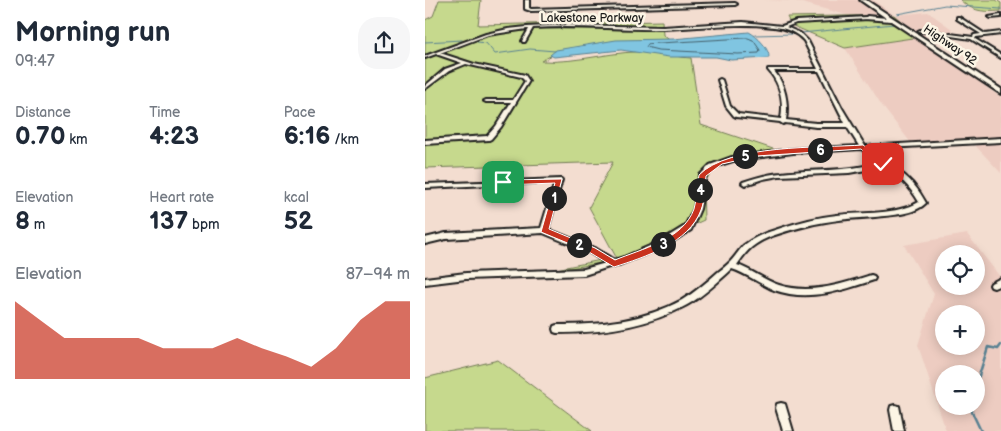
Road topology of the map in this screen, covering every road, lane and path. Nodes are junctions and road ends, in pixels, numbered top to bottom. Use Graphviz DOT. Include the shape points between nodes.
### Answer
graph roads {
  1 [pos="527,0"];
  2 [pos="863,0"];
  3 [pos="871,0"];
  4 [pos="735,4"];
  5 [pos="881,12"];
  6 [pos="991,16"];
  7 [pos="1001,16"];
  8 [pos="867,18"];
  9 [pos="958,18"];
  10 [pos="896,22"];
  11 [pos="574,26"];
  12 [pos="781,27"];
  13 [pos="531,28"];
  14 [pos="920,31"];
  15 [pos="940,33"];
  16 [pos="1001,33"];
  17 [pos="571,34"];
  18 [pos="983,34"];
  19 [pos="930,38"];
  20 [pos="973,38"];
  21 [pos="524,41"];
  22 [pos="437,53"];
  23 [pos="425,57"];
  24 [pos="1001,57"];
  25 [pos="465,63"];
  26 [pos="821,70"];
  27 [pos="720,80"];
  28 [pos="1001,83"];
  29 [pos="425,88"];
  30 [pos="1001,92"];
  31 [pos="486,101"];
  32 [pos="515,101"];
  33 [pos="783,122"];
  34 [pos="848,125"];
  35 [pos="1001,140"];
  36 [pos="425,142"];
  37 [pos="863,147"];
  38 [pos="883,164"];
  39 [pos="745,183"];
  40 [pos="425,186"];
  41 [pos="544,230"];
  42 [pos="425,241"];
  43 [pos="614,264"];
  44 [pos="731,266"];
  45 [pos="871,278"];
  46 [pos="425,281"];
  47 [pos="557,329"];
  48 [pos="781,408"];
  49 [pos="895,410"];
  50 [pos="788,431"];
  51 [pos="899,431"];
  1 -- 4 [label="street" via="527,9 531,10"];
  2 -- 5 [label="main road, Highway 92"];
  3 -- 14 [label="main road, Highway 92"];
  5 -- 8 [label="main road" via="881,16"];
  5 -- 10 [label="main road, Highway 92"];
  6 -- 7 [label="street"];
  8 -- 10 [label="main road"];
  8 -- 12 [label="street" via="801,21"];
  9 -- 18 [label="street"];
  10 -- 30 [label="main road, Highway 92"];
  11 -- 12 [label="street, Lakestone Parkway" via="664,28 755,24"];
  11 -- 13 [label="street, Lakestone Parkway"];
  11 -- 17 [label="street"];
  12 -- 26 [label="street, Lakestone Parkway" via="805,38"];
  13 -- 21 [label="street"];
  13 -- 22 [label="street, Lakestone Parkway" via="495,32"];
  14 -- 15 [label="street"];
  14 -- 19 [label="main road, Highway 92"];
  15 -- 19 [label="street"];
  15 -- 20 [label="street"];
  16 -- 18 [label="street"];
  18 -- 20 [label="street"];
  19 -- 28 [label="main road, Highway 92"];
  20 -- 24 [label="street"];
  22 -- 23 [label="street, Lakestone Parkway"];
  22 -- 25 [label="street"];
  25 -- 29 [label="street" via="447,70"];
  25 -- 32 [label="street" via="526,78 527,82"];
  26 -- 33 [label="street" via="769,70 774,74 785,107"];
  26 -- 34 [label="street, Lakestone Parkway"];
  27 -- 33 [label="street" via="731,112 752,119"];
  31 -- 32 [label="street"];
  32 -- 36 [label="street" via="489,138"];
  33 -- 34 [label="street"];
  34 -- 37 [label="street, Lakestone Parkway"];
  35 -- 37 [label="street"];
  37 -- 38 [label="street, Lakestone Parkway"];
  37 -- 43 [label="street" via="757,154 715,164 701,180 697,209 688,228 663,244"];
  38 -- 39 [label="street" via="865,170 771,175"];
  38 -- 44 [label="street, Lakestone Parkway" via="899,173 923,204 881,213 822,219 775,232 746,248"];
  40 -- 41 [label="street" via="559,180"];
  41 -- 42 [label="street" via="445,236"];
  41 -- 43 [label="street" via="592,250"];
  43 -- 46 [label="street" via="575,273 466,276"];
  44 -- 45 [label="street" via="780,288 797,291 833,290"];
  44 -- 47 [label="street" via="692,297 643,319 606,328"];
  48 -- 50 [label="street"];
  49 -- 51 [label="street"];
}
